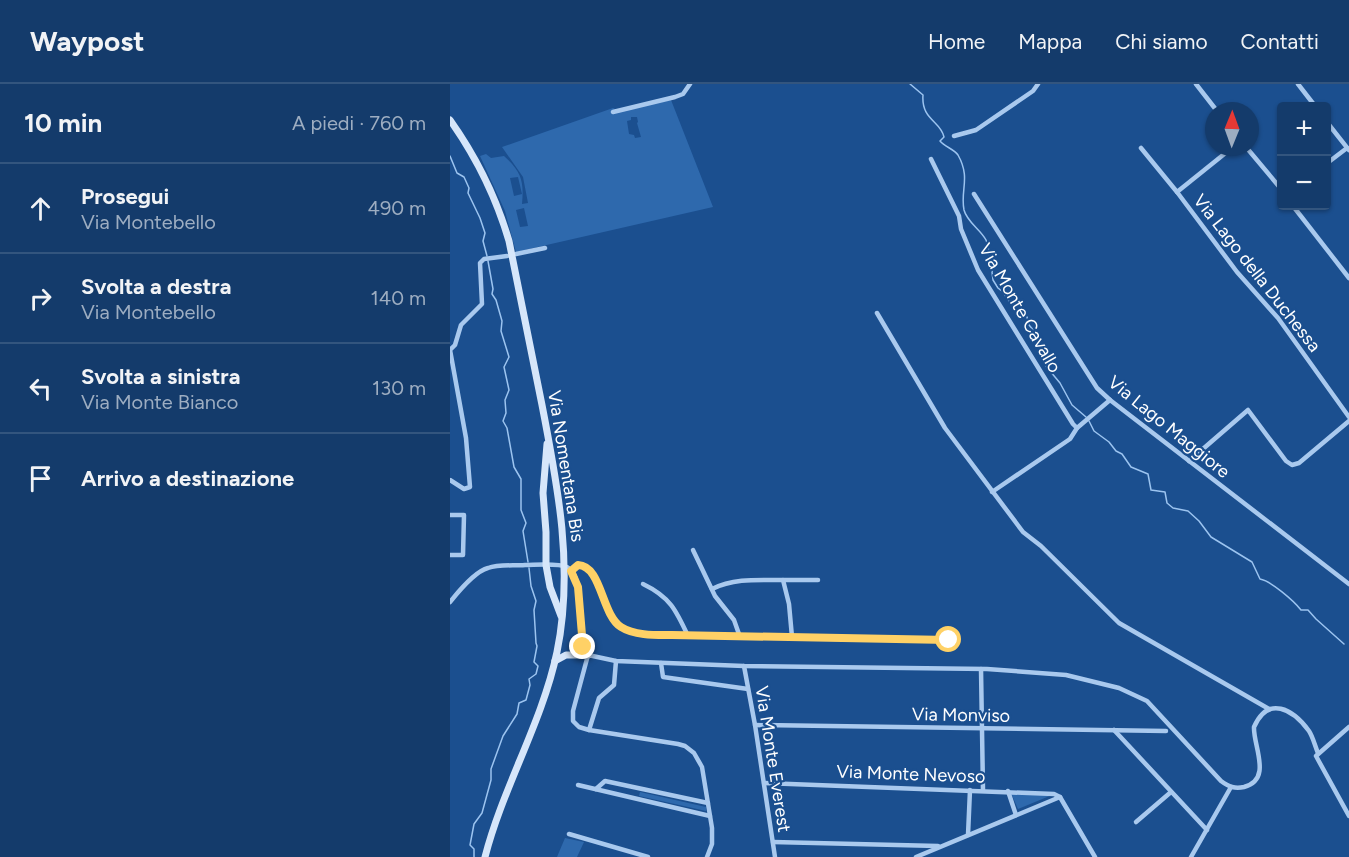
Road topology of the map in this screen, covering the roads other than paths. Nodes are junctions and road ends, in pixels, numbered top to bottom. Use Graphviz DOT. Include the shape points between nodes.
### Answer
graph roads {
  1 [pos="690,84"];
  2 [pos="1038,84"];
  3 [pos="1196,84"];
  4 [pos="1298,84"];
  5 [pos="1210,102"];
  6 [pos="1313,102"];
  7 [pos="613,112"];
  8 [pos="450,120"];
  9 [pos="1331,127"];
  10 [pos="954,136"];
  11 [pos="1141,148"];
  12 [pos="1348,149"];
  13 [pos="1222,156"];
  14 [pos="1253,156"];
  15 [pos="931,159"];
  16 [pos="1331,161"];
  17 [pos="1277,185"];
  18 [pos="1177,192"];
  19 [pos="975,194"];
  20 [pos="1296,210"];
  21 [pos="545,248"];
  22 [pos="516,254"];
  23 [pos="507,256"];
  24 [pos="1349,278"];
  25 [pos="877,313"];
  26 [pos="450,353"];
  27 [pos="1110,400"];
  28 [pos="1349,419"];
  29 [pos="1077,428"];
  30 [pos="548,435"];
  31 [pos="1189,461"];
  32 [pos="450,480"];
  33 [pos="992,492"];
  34 [pos="450,515"];
  35 [pos="693,550"];
  36 [pos="450,555"];
  37 [pos="546,565"];
  38 [pos="571,571"];
  39 [pos="783,580"];
  40 [pos="818,580"];
  41 [pos="643,584"];
  42 [pos="1349,584"];
  43 [pos="712,589"];
  44 [pos="450,602"];
  45 [pos="562,623"];
  46 [pos="688,636"];
  47 [pos="740,637"];
  48 [pos="559,638"];
  49 [pos="792,638"];
  50 [pos="950,640"];
  51 [pos="573,654"];
  52 [pos="588,655"];
  53 [pos="555,661"];
  54 [pos="616,661"];
  55 [pos="661,663"];
  56 [pos="744,666"];
  57 [pos="981,669"];
  58 [pos="748,689"];
  59 [pos="1269,709"];
  60 [pos="755,725"];
  61 [pos="1349,727"];
  62 [pos="981,728"];
  63 [pos="589,730"];
  64 [pos="1114,730"];
  65 [pos="1166,731"];
  66 [pos="1318,753"];
  67 [pos="764,783"];
  68 [pos="578,785"];
  69 [pos="1232,787"];
  70 [pos="596,789"];
  71 [pos="970,790"];
  72 [pos="983,790"];
  73 [pos="1008,791"];
  74 [pos="1171,792"];
  75 [pos="1058,796"];
  76 [pos="708,803"];
  77 [pos="1016,815"];
  78 [pos="710,816"];
  79 [pos="1349,816"];
  80 [pos="1136,822"];
  81 [pos="1207,830"];
  82 [pos="569,834"];
  83 [pos="968,835"];
  84 [pos="773,842"];
  85 [pos="941,846"];
  86 [pos="485,857"];
  87 [pos="648,857"];
  88 [pos="707,857"];
  89 [pos="775,857"];
  90 [pos="916,857"];
  91 [pos="1095,857"];
  92 [pos="1191,857"];
  1 -- 7 [label="street" via="675,97"];
  2 -- 10 [label="street" via="976,130"];
  3 -- 5 [label="street"];
  4 -- 6 [label="street"];
  8 -- 30 [label="main road, Via Nomentana Bis" via="485,176 502,218"];
  9 -- 12 [label="street"];
  11 -- 18 [label="street, Via Lago della Duchessa"];
  12 -- 16 [label="street"];
  13 -- 18 [label="street"];
  14 -- 17 [label="street"];
  15 -- 29 [label="street, Via Monte Cavallo" via="978,270"];
  18 -- 28 [label="street, Via Lago della Duchessa" via="1237,272 1278,318"];
  19 -- 27 [label="street, Via Lago Maggiore" via="1090,378"];
  20 -- 24 [label="street"];
  21 -- 22 [label="street"];
  23 -- 26 [label="street" via="480,263 482,304 461,325"];
  25 -- 33 [label="street" via="945,428"];
  26 -- 32 [label="street" via="466,438 470,486 465,490"];
  27 -- 29 [label="street"];
  27 -- 31 [label="street, Via Lago Maggiore"];
  28 -- 31 [label="street" via="1292,465 1248,410"];
  29 -- 33 [label="street" via="1070,439"];
  30 -- 37 [label="main road" via="543,493"];
  30 -- 45 [label="main road, Via Nomentana Bis" via="564,556"];
  31 -- 42 [label="street, Via Lago Maggiore"];
  33 -- 59 [label="street" via="1021,530 1115,621"];
  34 -- 36 [label="street" via="464,515 464,555"];
  35 -- 43 [label="street"];
  37 -- 38 [label="street"];
  37 -- 44 [label="street" via="486,568"];
  37 -- 45 [label="main road"];
  38 -- 46 [label="street" via="578,565 589,568 609,613 623,628"];
  38 -- 52 [label="street" via="578,587 583,645"];
  39 -- 40 [label="street"];
  39 -- 43 [label="street" via="741,580"];
  39 -- 49 [label="street"];
  41 -- 46 [label="street" via="672,605"];
  43 -- 47 [label="street" via="735,620"];
  45 -- 48 [label="main road, Via Nomentana Bis"];
  46 -- 47 [label="street"];
  47 -- 49 [label="street"];
  48 -- 51 [label="main road"];
  48 -- 53 [label="main road, Via Nomentana Bis"];
  49 -- 50 [label="street"];
  51 -- 52 [label="main road"];
  51 -- 53 [label="main road"];
  52 -- 54 [label="street"];
  52 -- 63 [label="street" via="573,718 576,725"];
  53 -- 86 [label="main road, Via Nomentana Bis"];
  54 -- 55 [label="street"];
  54 -- 63 [label="street" via="614,684 599,698"];
  55 -- 56 [label="street"];
  55 -- 58 [label="street" via="663,677"];
  56 -- 57 [label="street"];
  56 -- 58 [label="street, Via Monte Everest"];
  57 -- 62 [label="street"];
  57 -- 69 [label="street" via="1060,674 1136,694 1150,704 1221,781"];
  58 -- 60 [label="street, Via Monte Everest"];
  59 -- 66 [label="street" via="1283,708 1298,719 1310,732"];
  59 -- 69 [label="street" via="1254,727 1259,773 1250,784"];
  60 -- 62 [label="street, Via Monviso"];
  60 -- 67 [label="street, Via Monte Everest"];
  61 -- 66 [label="street"];
  62 -- 64 [label="street, Via Monviso"];
  62 -- 72 [label="street"];
  63 -- 76 [label="street" via="687,748 702,767"];
  64 -- 65 [label="street, Via Monviso"];
  64 -- 74 [label="street"];
  66 -- 79 [label="street" via="1317,759"];
  67 -- 71 [label="street, Via Monte Nevoso"];
  67 -- 84 [label="street, Via Monte Everest"];
  68 -- 70 [label="street"];
  69 -- 81 [label="street"];
  70 -- 76 [label="street" via="605,781"];
  70 -- 78 [label="street"];
  71 -- 72 [label="street, Via Monte Nevoso"];
  71 -- 83 [label="street"];
  72 -- 73 [label="street, Via Monte Nevoso"];
  73 -- 75 [label="street, Via Monte Nevoso"];
  73 -- 77 [label="street"];
  74 -- 80 [label="street"];
  74 -- 81 [label="street"];
  75 -- 77 [label="street"];
  75 -- 91 [label="street"];
  76 -- 78 [label="street"];
  77 -- 83 [label="street"];
  78 -- 88 [label="street" via="713,841"];
  81 -- 92 [label="street"];
  82 -- 87 [label="street"];
  83 -- 85 [label="street"];
  84 -- 85 [label="street"];
  84 -- 89 [label="street, Via Monte Everest"];
  85 -- 90 [label="street"];
}
